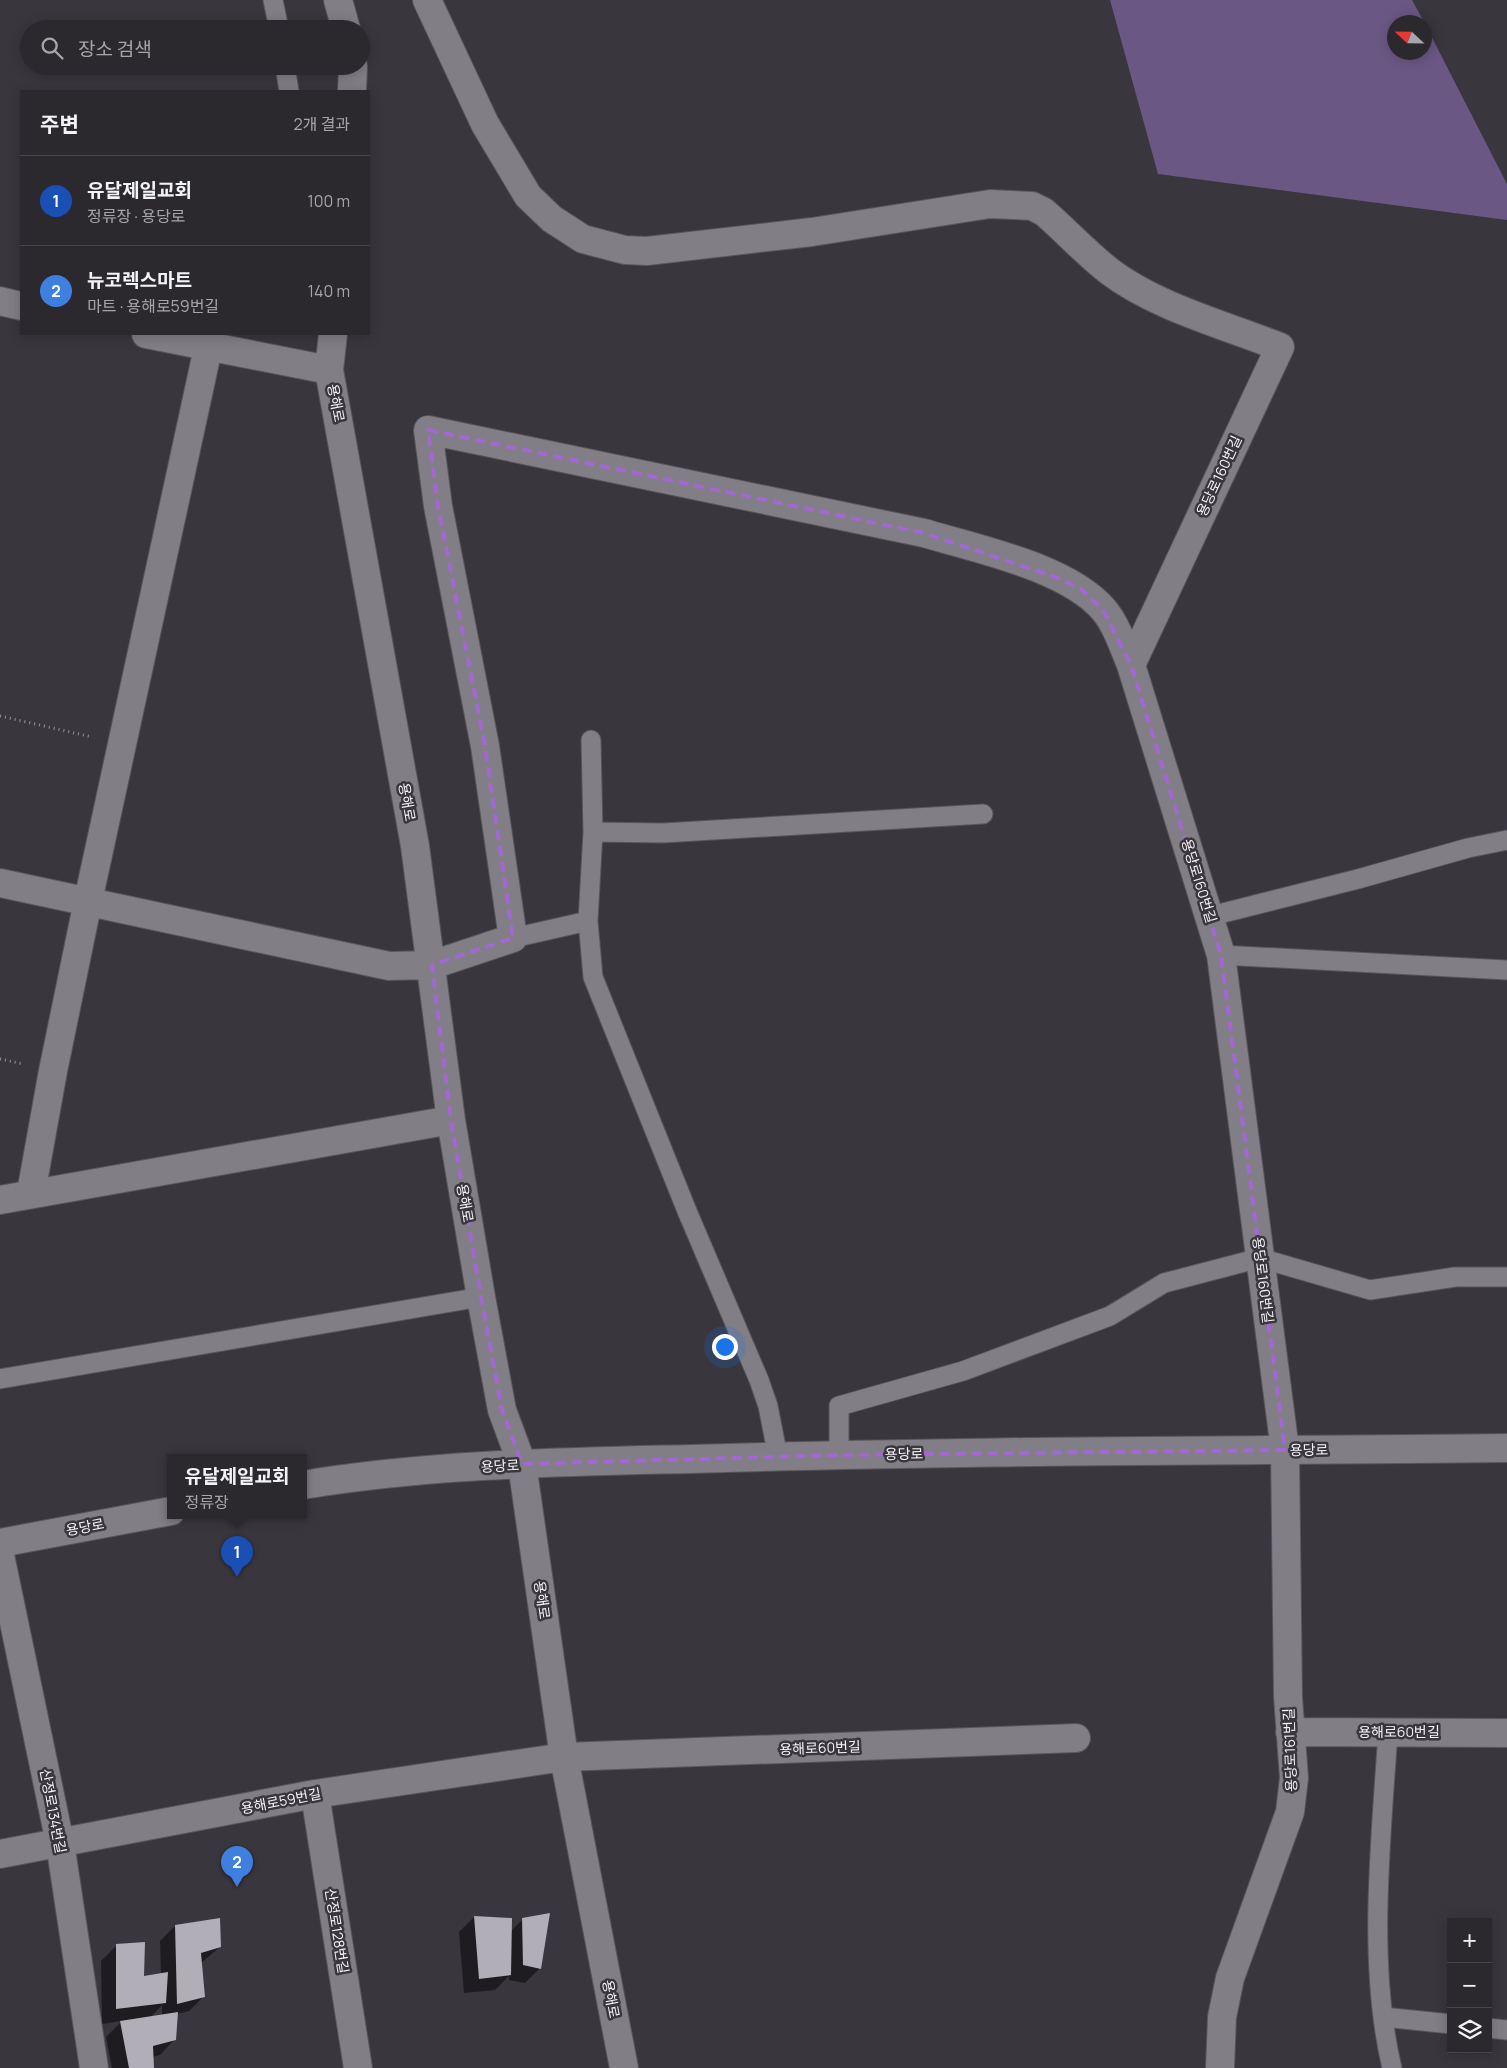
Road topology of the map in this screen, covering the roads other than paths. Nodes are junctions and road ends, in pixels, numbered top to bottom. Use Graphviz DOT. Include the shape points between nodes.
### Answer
graph roads {
  1 [pos="272,0"];
  2 [pos="338,0"];
  3 [pos="427,0"];
  4 [pos="277,20"];
  5 [pos="344,20"];
  6 [pos="286,75"];
  7 [pos="353,75"];
  8 [pos="289,90"];
  9 [pos="352,90"];
  10 [pos="0,302"];
  11 [pos="20,306"];
  12 [pos="150,335"];
  13 [pos="320,335"];
  14 [pos="333,335"];
  15 [pos="208,348"];
  16 [pos="329,370"];
  17 [pos="1131,665"];
  18 [pos="591,740"];
  19 [pos="984,814"];
  20 [pos="593,832"];
  21 [pos="1507,840"];
  22 [pos="0,883"];
  23 [pos="88,901"];
  24 [pos="1211,916"];
  25 [pos="588,921"];
  26 [pos="513,938"];
  27 [pos="1221,955"];
  28 [pos="432,965"];
  29 [pos="1507,970"];
  30 [pos="451,1120"];
  31 [pos="31,1193"];
  32 [pos="0,1200"];
  33 [pos="1260,1258"];
  34 [pos="1507,1277"];
  35 [pos="482,1297"];
  36 [pos="0,1380"];
  37 [pos="1507,1448"];
  38 [pos="1285,1450"];
  39 [pos="839,1455"];
  40 [pos="778,1456"];
  41 [pos="522,1464"];
  42 [pos="307,1485"];
  43 [pos="167,1512"];
  44 [pos="0,1543"];
  45 [pos="0,1555"];
  46 [pos="1290,1732"];
  47 [pos="1388,1732"];
  48 [pos="1507,1733"];
  49 [pos="1076,1738"];
  50 [pos="564,1757"];
  51 [pos="315,1794"];
  52 [pos="60,1843"];
  53 [pos="0,1854"];
  54 [pos="1383,2017"];
  55 [pos="1447,2024"];
  56 [pos="1492,2028"];
  57 [pos="1507,2030"];
  58 [pos="94,2068"];
  59 [pos="358,2068"];
  60 [pos="624,2068"];
  61 [pos="1220,2068"];
  62 [pos="1392,2068"];
  1 -- 4 [label="lane"];
  2 -- 5 [label="street"];
  3 -- 17 [label="street, 용당로160번길" via="485,124 528,196 552,219 583,239 625,250 647,251 812,232 990,204 1032,206 1044,212 1109,271 1136,287 1162,301 1280,347"];
  6 -- 8 [label="lane"];
  7 -- 9 [label="street"];
  10 -- 11 [label="street"];
  12 -- 15 [label="street"];
  13 -- 16 [label="lane"];
  14 -- 16 [label="street, 용해로"];
  15 -- 16 [label="street"];
  15 -- 23 [label="street"];
  16 -- 28 [label="street, 용해로" via="413,836"];
  17 -- 24 [label="street, 용당로160번길"];
  17 -- 26 [label="street" via="1114,625 1081,589 1003,556 904,529 428,430 438,506 485,746"];
  18 -- 20 [label="lane"];
  19 -- 20 [label="lane" via="663,833"];
  20 -- 25 [label="lane"];
  21 -- 24 [label="lane"];
  22 -- 23 [label="street"];
  23 -- 28 [label="street" via="389,966"];
  23 -- 31 [label="street"];
  24 -- 27 [label="street, 용당로160번길"];
  25 -- 26 [label="lane"];
  25 -- 40 [label="lane" via="593,976 759,1380"];
  26 -- 28 [label="street"];
  27 -- 29 [label="lane"];
  27 -- 33 [label="street, 용당로160번길"];
  28 -- 30 [label="street, 용해로"];
  30 -- 31 [label="street"];
  30 -- 35 [label="street, 용해로"];
  31 -- 32 [label="street"];
  33 -- 34 [label="lane" via="1370,1290 1456,1277"];
  33 -- 38 [label="street, 용당로160번길"];
  33 -- 39 [label="lane" via="1164,1284 1110,1316 963,1372 838,1406"];
  35 -- 36 [label="lane"];
  35 -- 41 [label="street, 용해로" via="502,1410"];
  37 -- 38 [label="street, 용당로"];
  38 -- 39 [label="street, 용당로"];
  38 -- 46 [label="street, 용당로161번길"];
  39 -- 40 [label="street, 용당로"];
  40 -- 41 [label="street, 용당로"];
  41 -- 42 [label="street, 용당로" via="419,1470"];
  41 -- 50 [label="street, 용해로"];
  43 -- 44 [label="street, 용당로"];
  45 -- 52 [label="street, 산정로134번길"];
  46 -- 47 [label="street, 용해로60번길"];
  46 -- 61 [label="street, 용당로161번길" via="1294,1778 1290,1812 1230,1978 1222,2017"];
  47 -- 48 [label="street, 용해로60번길"];
  47 -- 54 [label="lane" via="1379,1869"];
  49 -- 50 [label="street, 용해로60번길"];
  50 -- 51 [label="street, 용해로59번길"];
  50 -- 60 [label="street, 용해로"];
  51 -- 52 [label="street, 용해로59번길"];
  51 -- 59 [label="street, 산정로128번길"];
  52 -- 53 [label="street, 용해로59번길"];
  52 -- 58 [label="street, 산정로134번길"];
  54 -- 55 [label="lane"];
  54 -- 62 [label="lane"];
  56 -- 57 [label="lane"];
}
